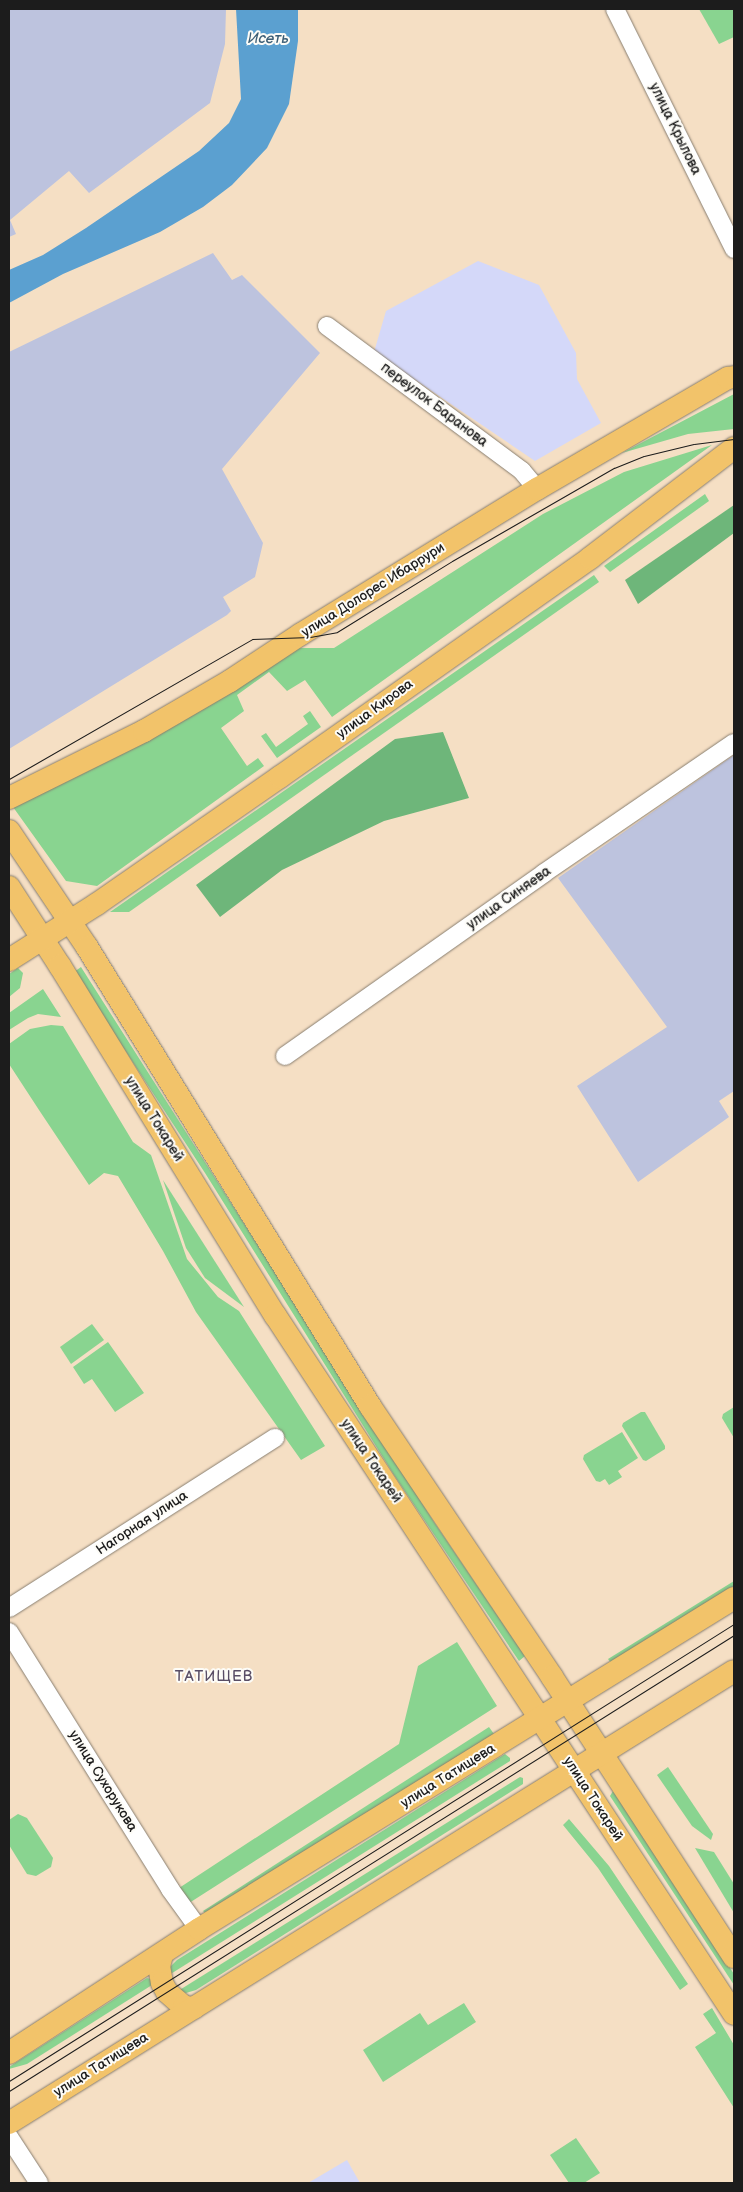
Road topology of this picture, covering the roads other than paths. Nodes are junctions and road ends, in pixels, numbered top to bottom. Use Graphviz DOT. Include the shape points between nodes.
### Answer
graph roads {
  1 [pos="615,9"];
  2 [pos="734,249"];
  3 [pos="327,326"];
  4 [pos="732,376"];
  5 [pos="734,448"];
  6 [pos="537,489"];
  7 [pos="734,743"];
  8 [pos="9,798"];
  9 [pos="9,831"];
  10 [pos="13,894"];
  11 [pos="70,921"];
  12 [pos="42,938"];
  13 [pos="9,960"];
  14 [pos="285,1056"];
  15 [pos="274,1438"];
  16 [pos="734,1598"];
  17 [pos="9,1608"];
  18 [pos="9,1632"];
  19 [pos="734,1671"];
  20 [pos="568,1702"];
  21 [pos="540,1719"];
  22 [pos="602,1754"];
  23 [pos="574,1771"];
  24 [pos="199,1929"];
  25 [pos="162,1955"];
  26 [pos="734,1957"];
  27 [pos="194,2008"];
  28 [pos="734,2014"];
  29 [pos="9,2053"];
  30 [pos="9,2122"];
  31 [pos="9,2137"];
  32 [pos="39,2183"];
  1 -- 2 [label="street, улица Крылова"];
  3 -- 6 [label="street, переулок Баранова" via="522,471"];
  4 -- 6 [label="main road, улица Долорес Ибаррури"];
  5 -- 11 [label="main road, улица Кирова" via="590,558"];
  6 -- 8 [label="main road, улица Долорес Ибаррури" via="230,681 144,731"];
  7 -- 14 [label="street, улица Синяева"];
  9 -- 11 [label="main road"];
  10 -- 12 [label="main road, улица Токарей"];
  11 -- 12 [label="main road, улица Кирова"];
  11 -- 20 [label="main road" via="370,1406"];
  12 -- 13 [label="main road, улица Кирова"];
  12 -- 21 [label="main road, улица Токарей" via="275,1315"];
  15 -- 17 [label="street, Нагорная улица"];
  16 -- 20 [label="main road, улица Татищева"];
  18 -- 24 [label="street, улица Сухорукова" via="170,1889"];
  19 -- 22 [label="main road, улица Татищева"];
  20 -- 21 [label="main road, улица Татищева"];
  20 -- 22 [label="main road"];
  21 -- 23 [label="main road, улица Токарей"];
  21 -- 24 [label="main road, улица Татищева"];
  22 -- 23 [label="main road, улица Татищева"];
  22 -- 26 [label="main road"];
  23 -- 27 [label="main road, улица Татищева"];
  23 -- 28 [label="main road, улица Токарей"];
  24 -- 25 [label="main road, улица Татищева"];
  25 -- 27 [label="main road" via="158,1966 167,1992 184,2007"];
  25 -- 29 [label="main road, улица Татищева"];
  27 -- 30 [label="main road, улица Татищева"];
  31 -- 32 [label="street"];
}
